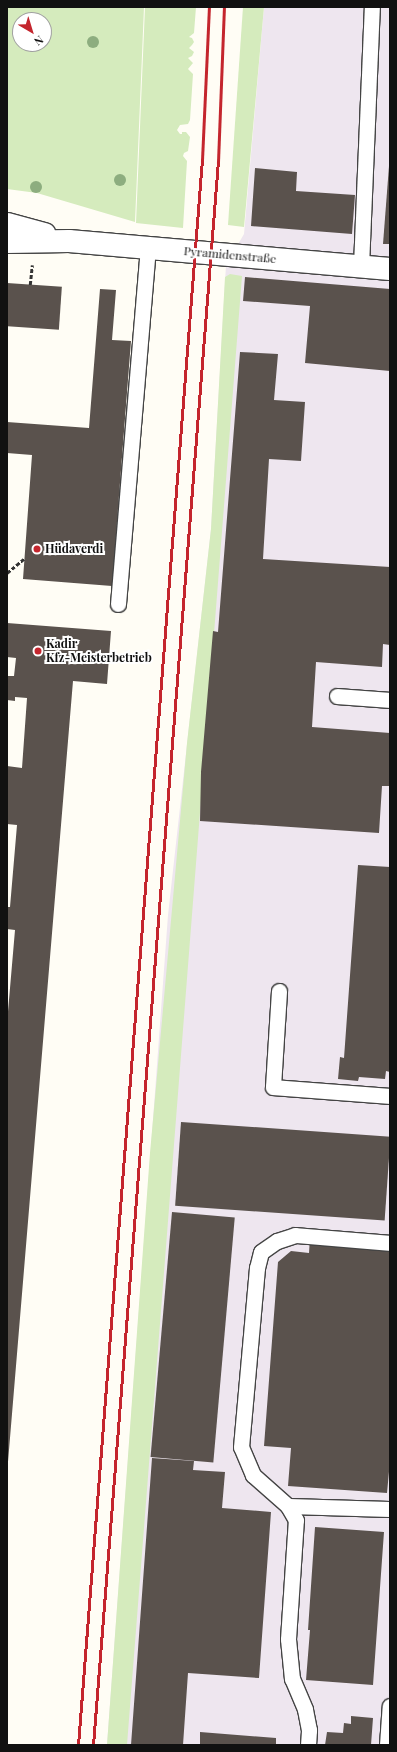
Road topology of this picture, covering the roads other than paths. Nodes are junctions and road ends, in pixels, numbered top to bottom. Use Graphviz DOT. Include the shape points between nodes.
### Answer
graph roads {
  1 [pos="372,7"];
  2 [pos="7,224"];
  3 [pos="69,241"];
  4 [pos="7,242"];
  5 [pos="148,248"];
  6 [pos="361,266"];
  7 [pos="390,269"];
  8 [pos="118,604"];
  9 [pos="337,696"];
  10 [pos="390,700"];
  11 [pos="279,991"];
  12 [pos="390,1096"];
  13 [pos="390,1243"];
  14 [pos="288,1506"];
  15 [pos="390,1509"];
  16 [pos="390,1706"];
  17 [pos="308,1745"];
  18 [pos="387,1745"];
  1 -- 6 [label="lane"];
  2 -- 3 [label="street, Pyramidenstraße"];
  3 -- 4 [label="street, Pyramidenstraße"];
  3 -- 5 [label="street, Pyramidenstraße"];
  5 -- 6 [label="street, Pyramidenstraße"];
  5 -- 8 [label="lane"];
  6 -- 7 [label="street, Pyramidenstraße"];
  9 -- 10 [label="lane"];
  11 -- 12 [label="lane" via="272,1087"];
  13 -- 14 [label="lane" via="295,1235 277,1241 262,1252 257,1268 241,1447 253,1475"];
  14 -- 15 [label="lane"];
  14 -- 17 [label="lane" via="296,1520 288,1639 292,1679 305,1709 309,1730"];
  16 -- 18 [label="lane"];
}
